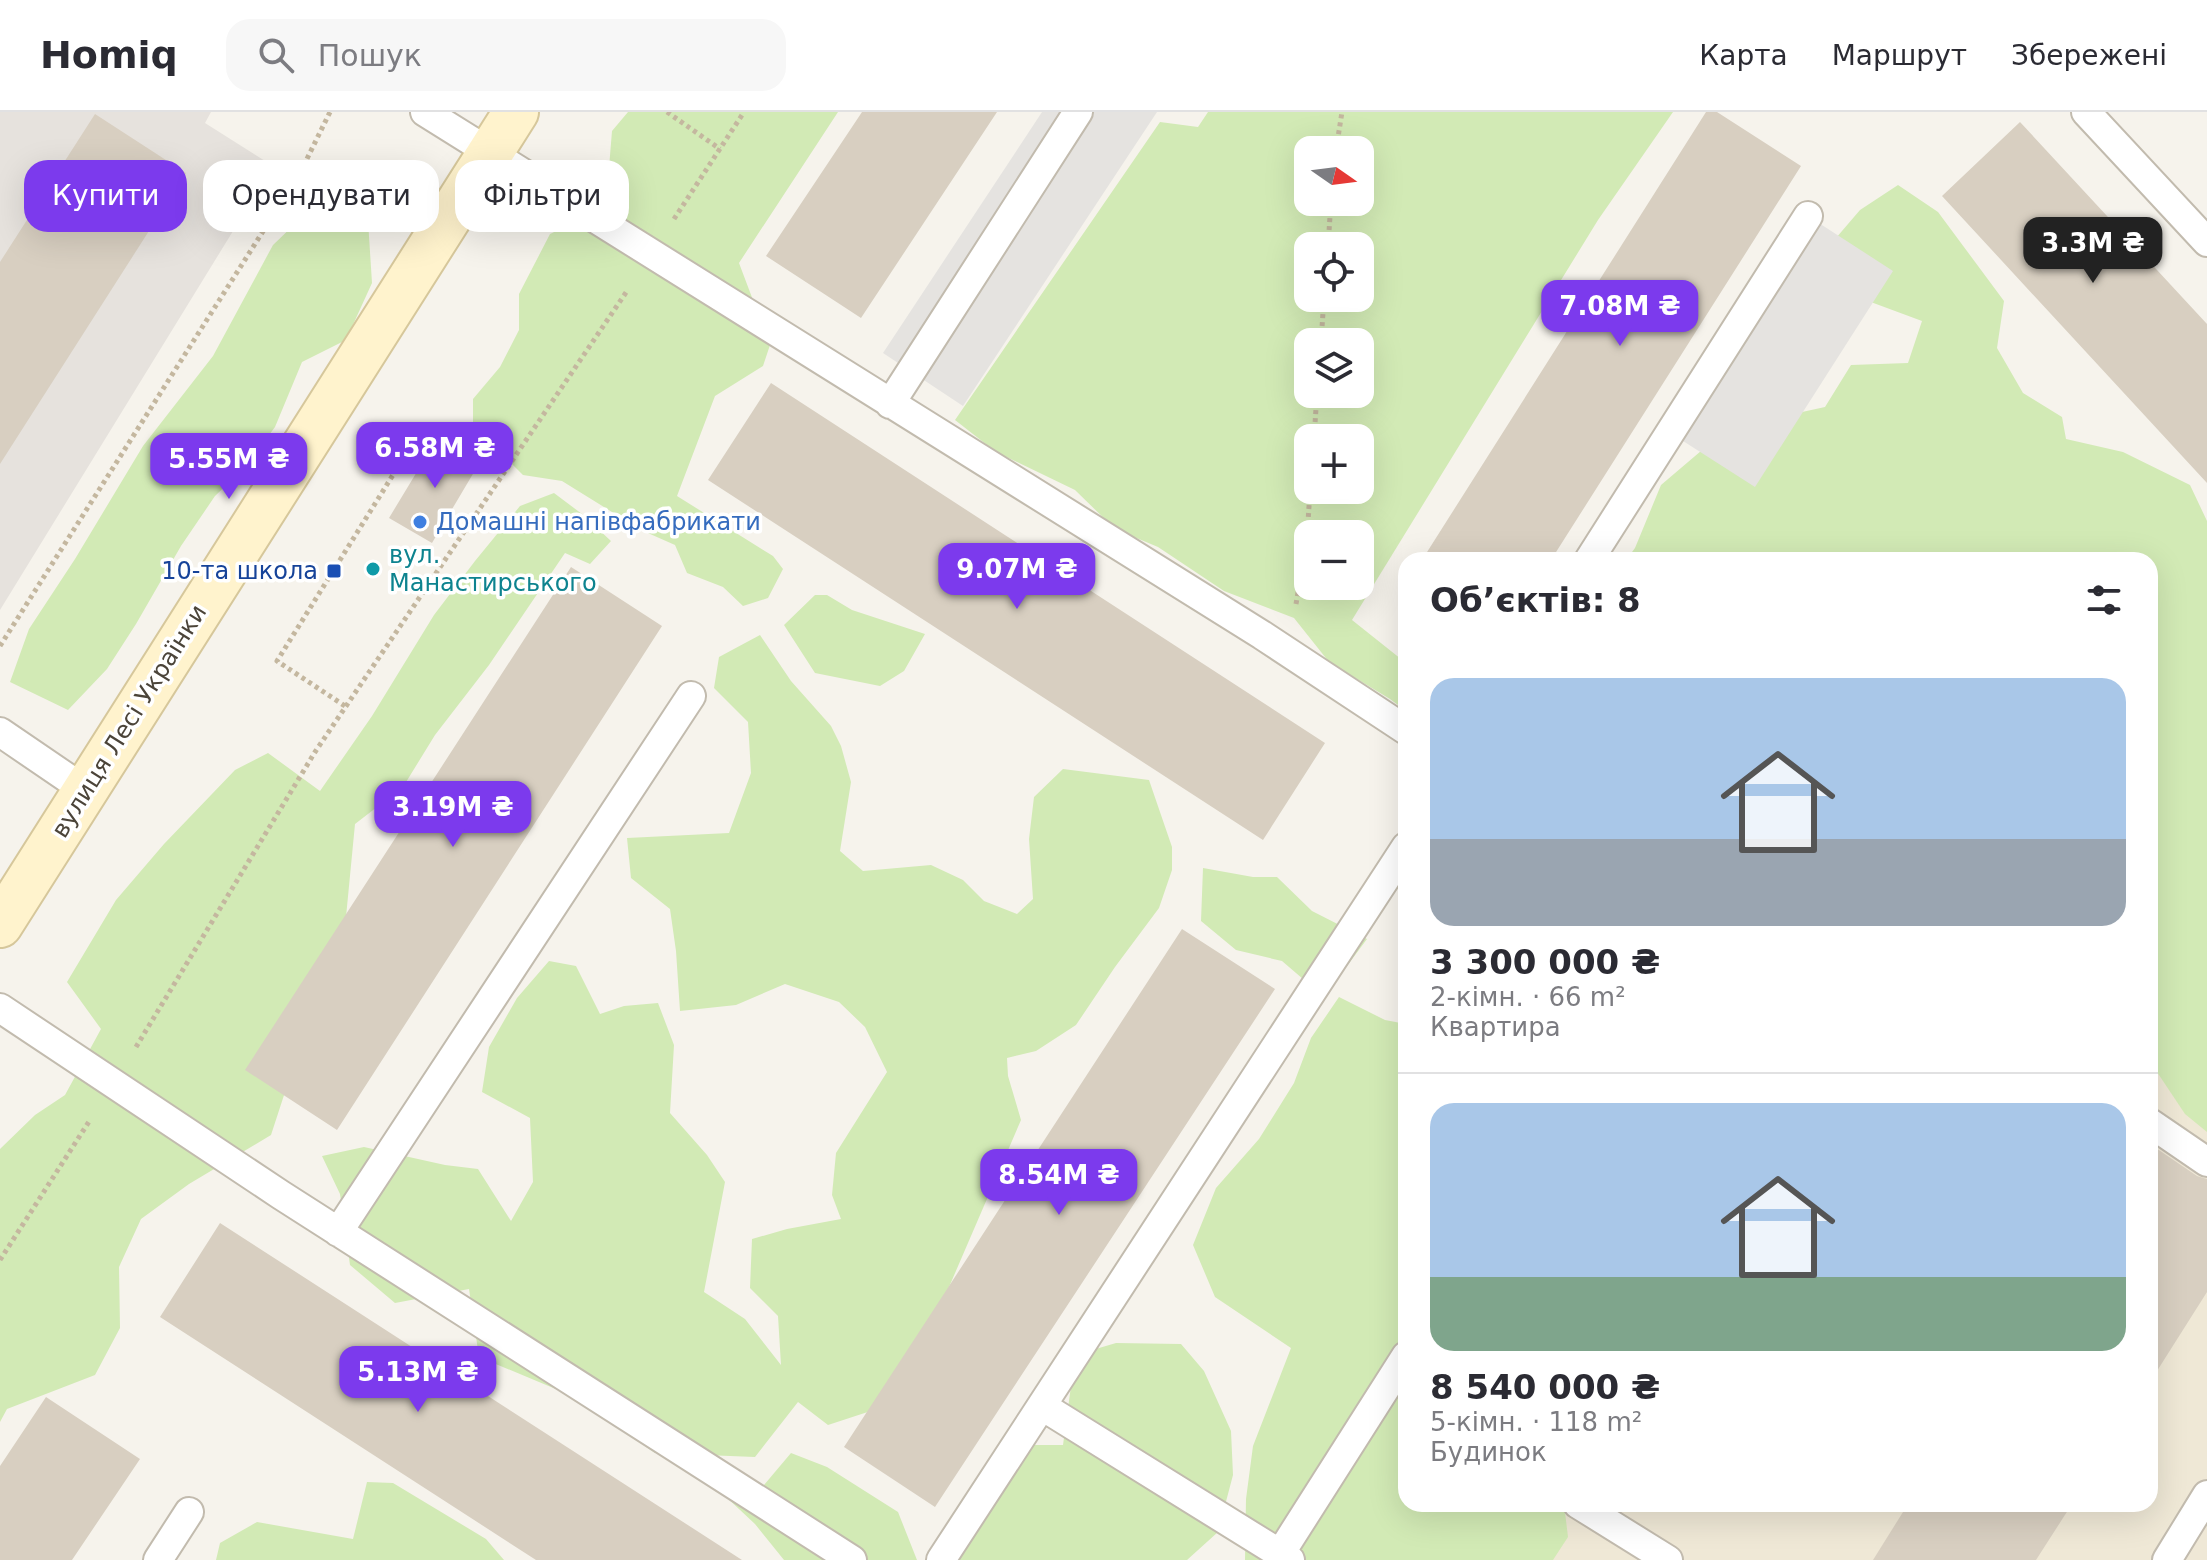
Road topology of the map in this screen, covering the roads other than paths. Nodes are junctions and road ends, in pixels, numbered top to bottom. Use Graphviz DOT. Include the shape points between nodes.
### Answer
graph roads {
  1 [pos="425,112"];
  2 [pos="516,112"];
  3 [pos="1078,112"];
  4 [pos="2086,112"];
  5 [pos="489,154"];
  6 [pos="1808,216"];
  7 [pos="2207,242"];
  8 [pos="890,404"];
  9 [pos="1594,552"];
  10 [pos="691,696"];
  11 [pos="1398,725"];
  12 [pos="0,732"];
  13 [pos="85,790"];
  14 [pos="1398,859"];
  15 [pos="0,925"];
  16 [pos="0,1008"];
  17 [pos="2158,1128"];
  18 [pos="2207,1162"];
  19 [pos="338,1232"];
  20 [pos="1397,1391"];
  21 [pos="1042,1406"];
  22 [pos="2207,1495"];
  23 [pos="189,1512"];
  24 [pos="1591,1512"];
  25 [pos="1285,1557"];
  26 [pos="158,1560"];
  27 [pos="852,1560"];
  28 [pos="941,1560"];
  29 [pos="1668,1560"];
  30 [pos="2167,1560"];
  1 -- 5 [label="lane"];
  2 -- 5 [label="main road, вулиця Лесі Українки"];
  3 -- 8 [label="lane"];
  4 -- 7 [label="lane"];
  5 -- 8 [label="lane"];
  5 -- 13 [label="main road, вулиця Лесі Українки"];
  6 -- 9 [label="lane"];
  8 -- 11 [label="lane"];
  10 -- 19 [label="lane"];
  12 -- 13 [label="lane"];
  13 -- 15 [label="main road, вулиця Лесі Українки"];
  14 -- 21 [label="lane"];
  16 -- 19 [label="lane"];
  17 -- 18 [label="lane"];
  19 -- 27 [label="lane"];
  20 -- 25 [label="lane"];
  21 -- 25 [label="lane"];
  21 -- 28 [label="lane"];
  22 -- 30 [label="lane"];
  23 -- 26 [label="lane"];
  24 -- 29 [label="lane"];
}
